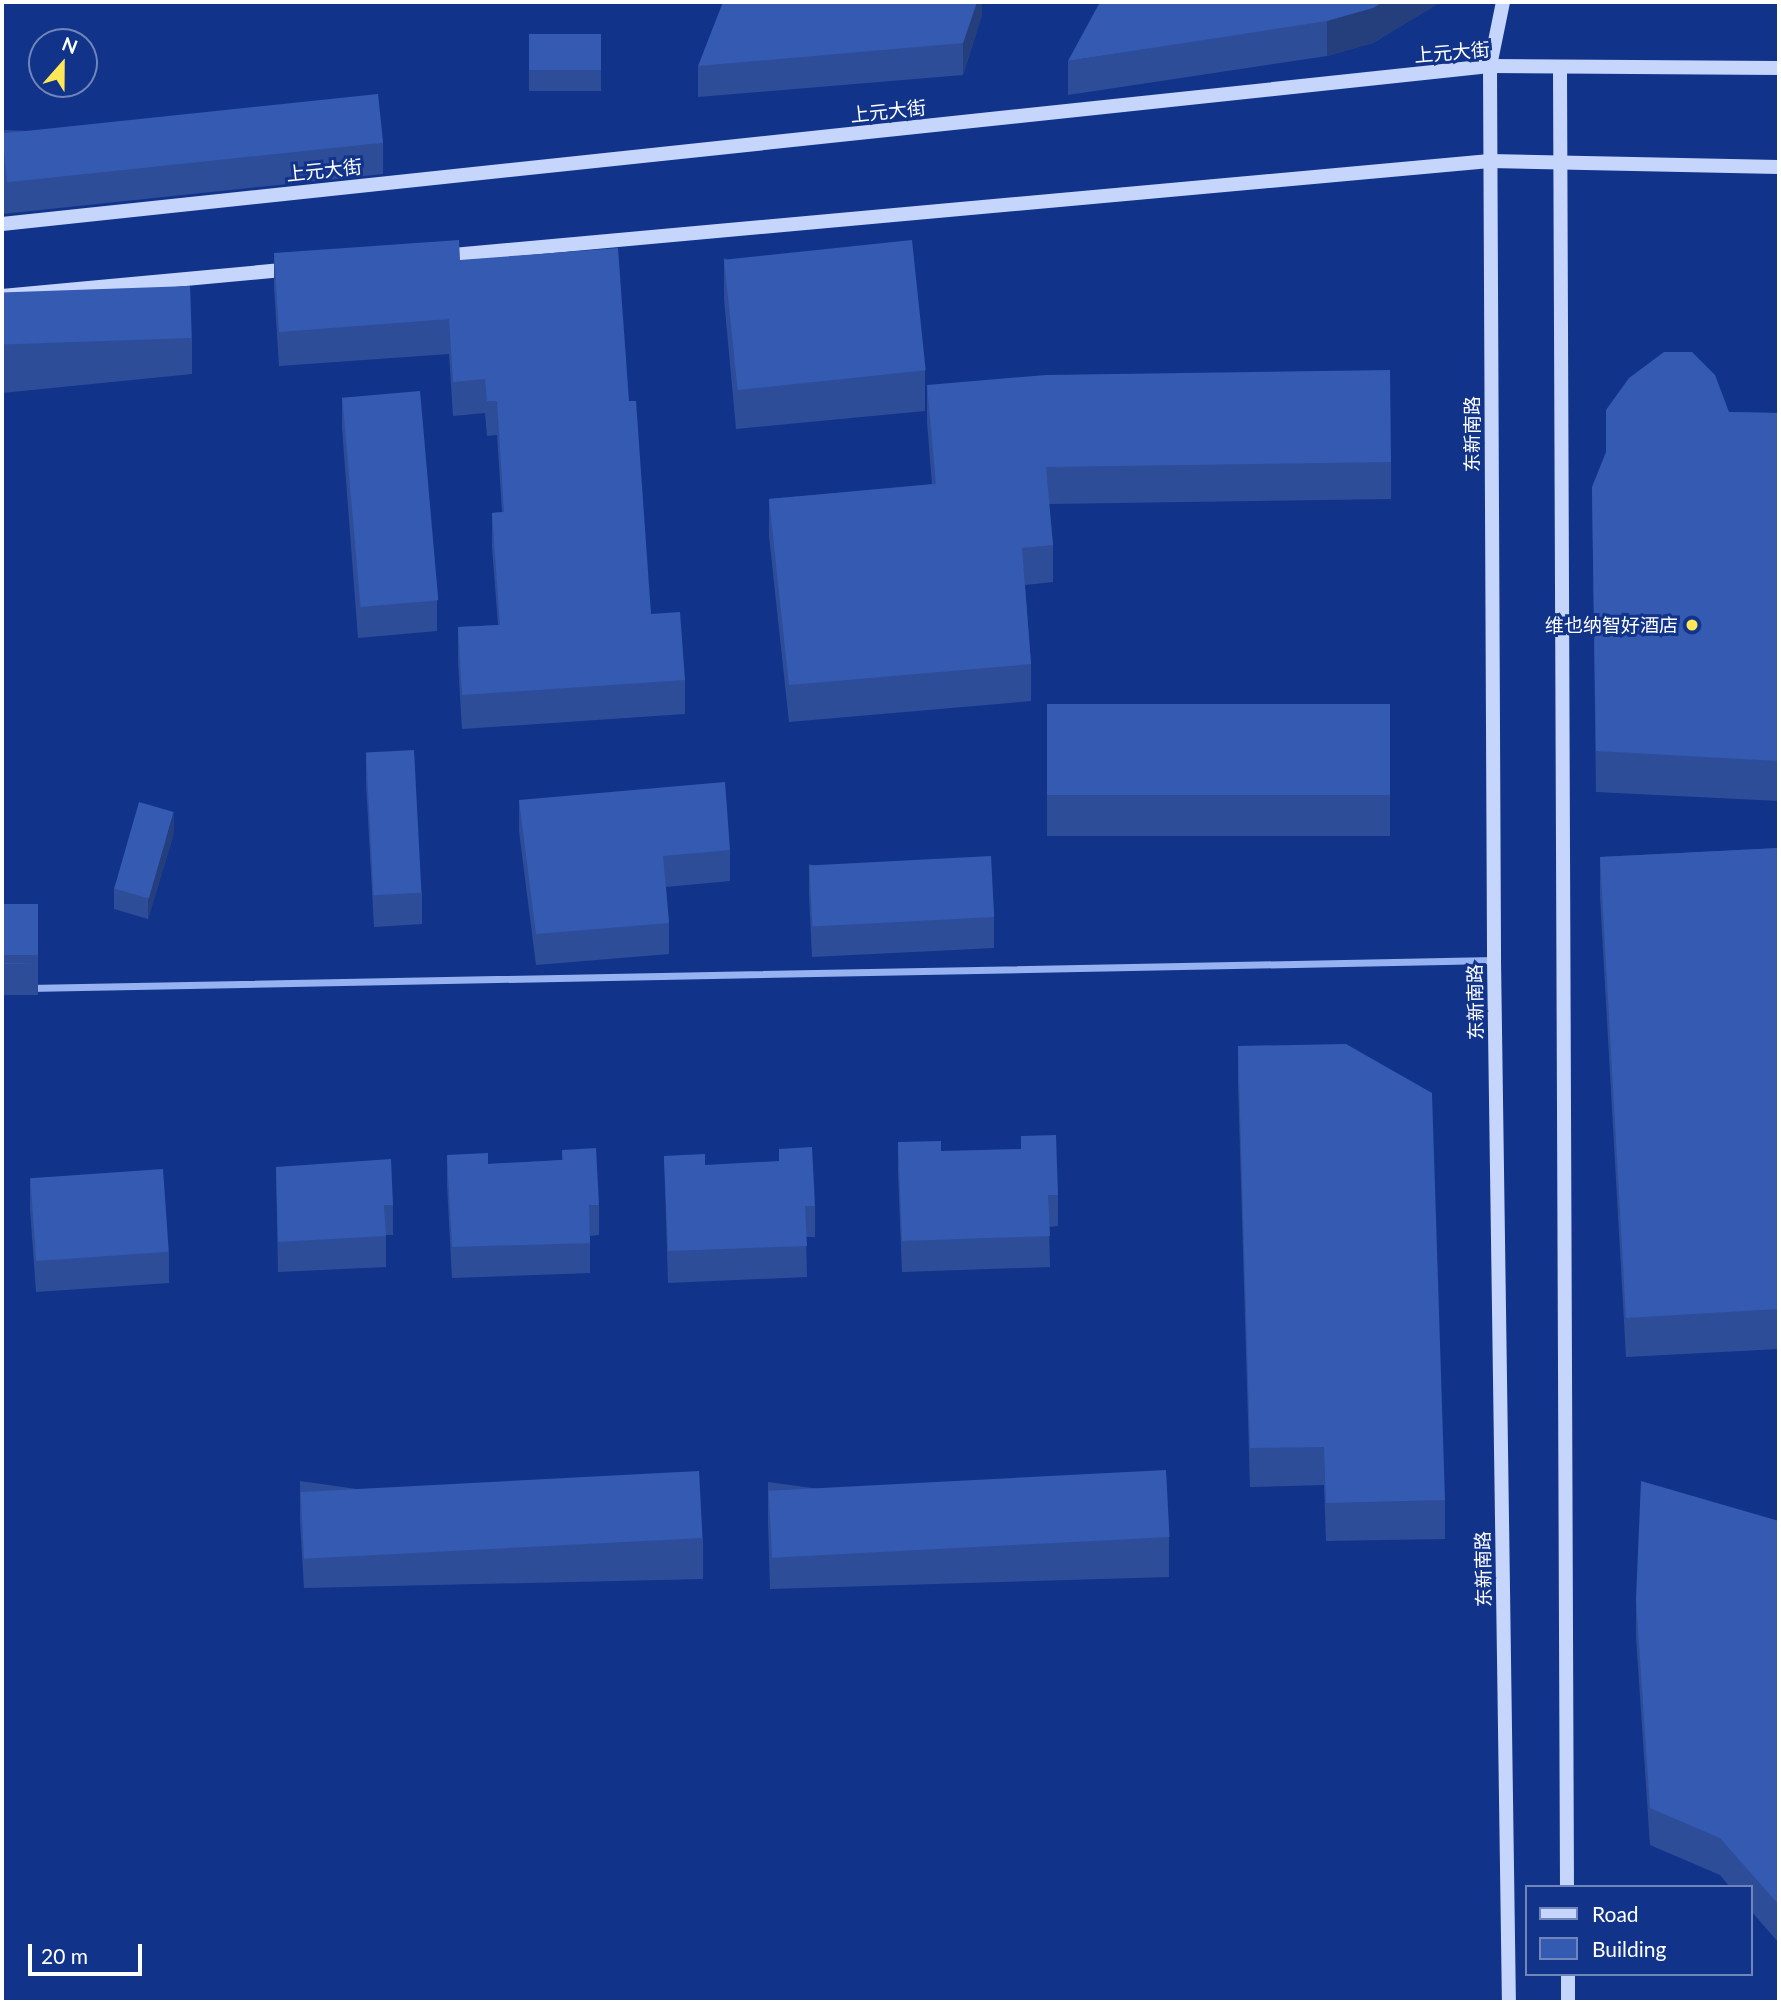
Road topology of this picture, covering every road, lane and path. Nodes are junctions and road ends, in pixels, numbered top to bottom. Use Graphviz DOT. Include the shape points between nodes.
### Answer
graph roads {
  1 [pos="1503,2"];
  2 [pos="1490,66"];
  3 [pos="1560,66"];
  4 [pos="1779,68"];
  5 [pos="1490,161"];
  6 [pos="1558,162"];
  7 [pos="1779,167"];
  8 [pos="2,224"];
  9 [pos="419,258"];
  10 [pos="308,268"];
  11 [pos="2,296"];
  12 [pos="1494,960"];
  13 [pos="15,988"];
  14 [pos="1567,1885"];
  15 [pos="1568,1976"];
  16 [pos="1509,2002"];
  17 [pos="1568,2002"];
  1 -- 2 [label="main road, 东新南路"];
  2 -- 3 [label="main road, 上元大街"];
  2 -- 5 [label="main road, 东新南路"];
  2 -- 8 [label="main road, 上元大街"];
  3 -- 4 [label="main road, 上元大街"];
  3 -- 6 [label="main road"];
  5 -- 6 [label="main road"];
  5 -- 9 [label="main road"];
  5 -- 12 [label="main road, 东新南路"];
  6 -- 7 [label="main road"];
  6 -- 14 [label="main road"];
  10 -- 11 [label="main road"];
  12 -- 13 [label="street"];
  12 -- 16 [label="main road, 东新南路"];
  15 -- 17 [label="main road"];
}
